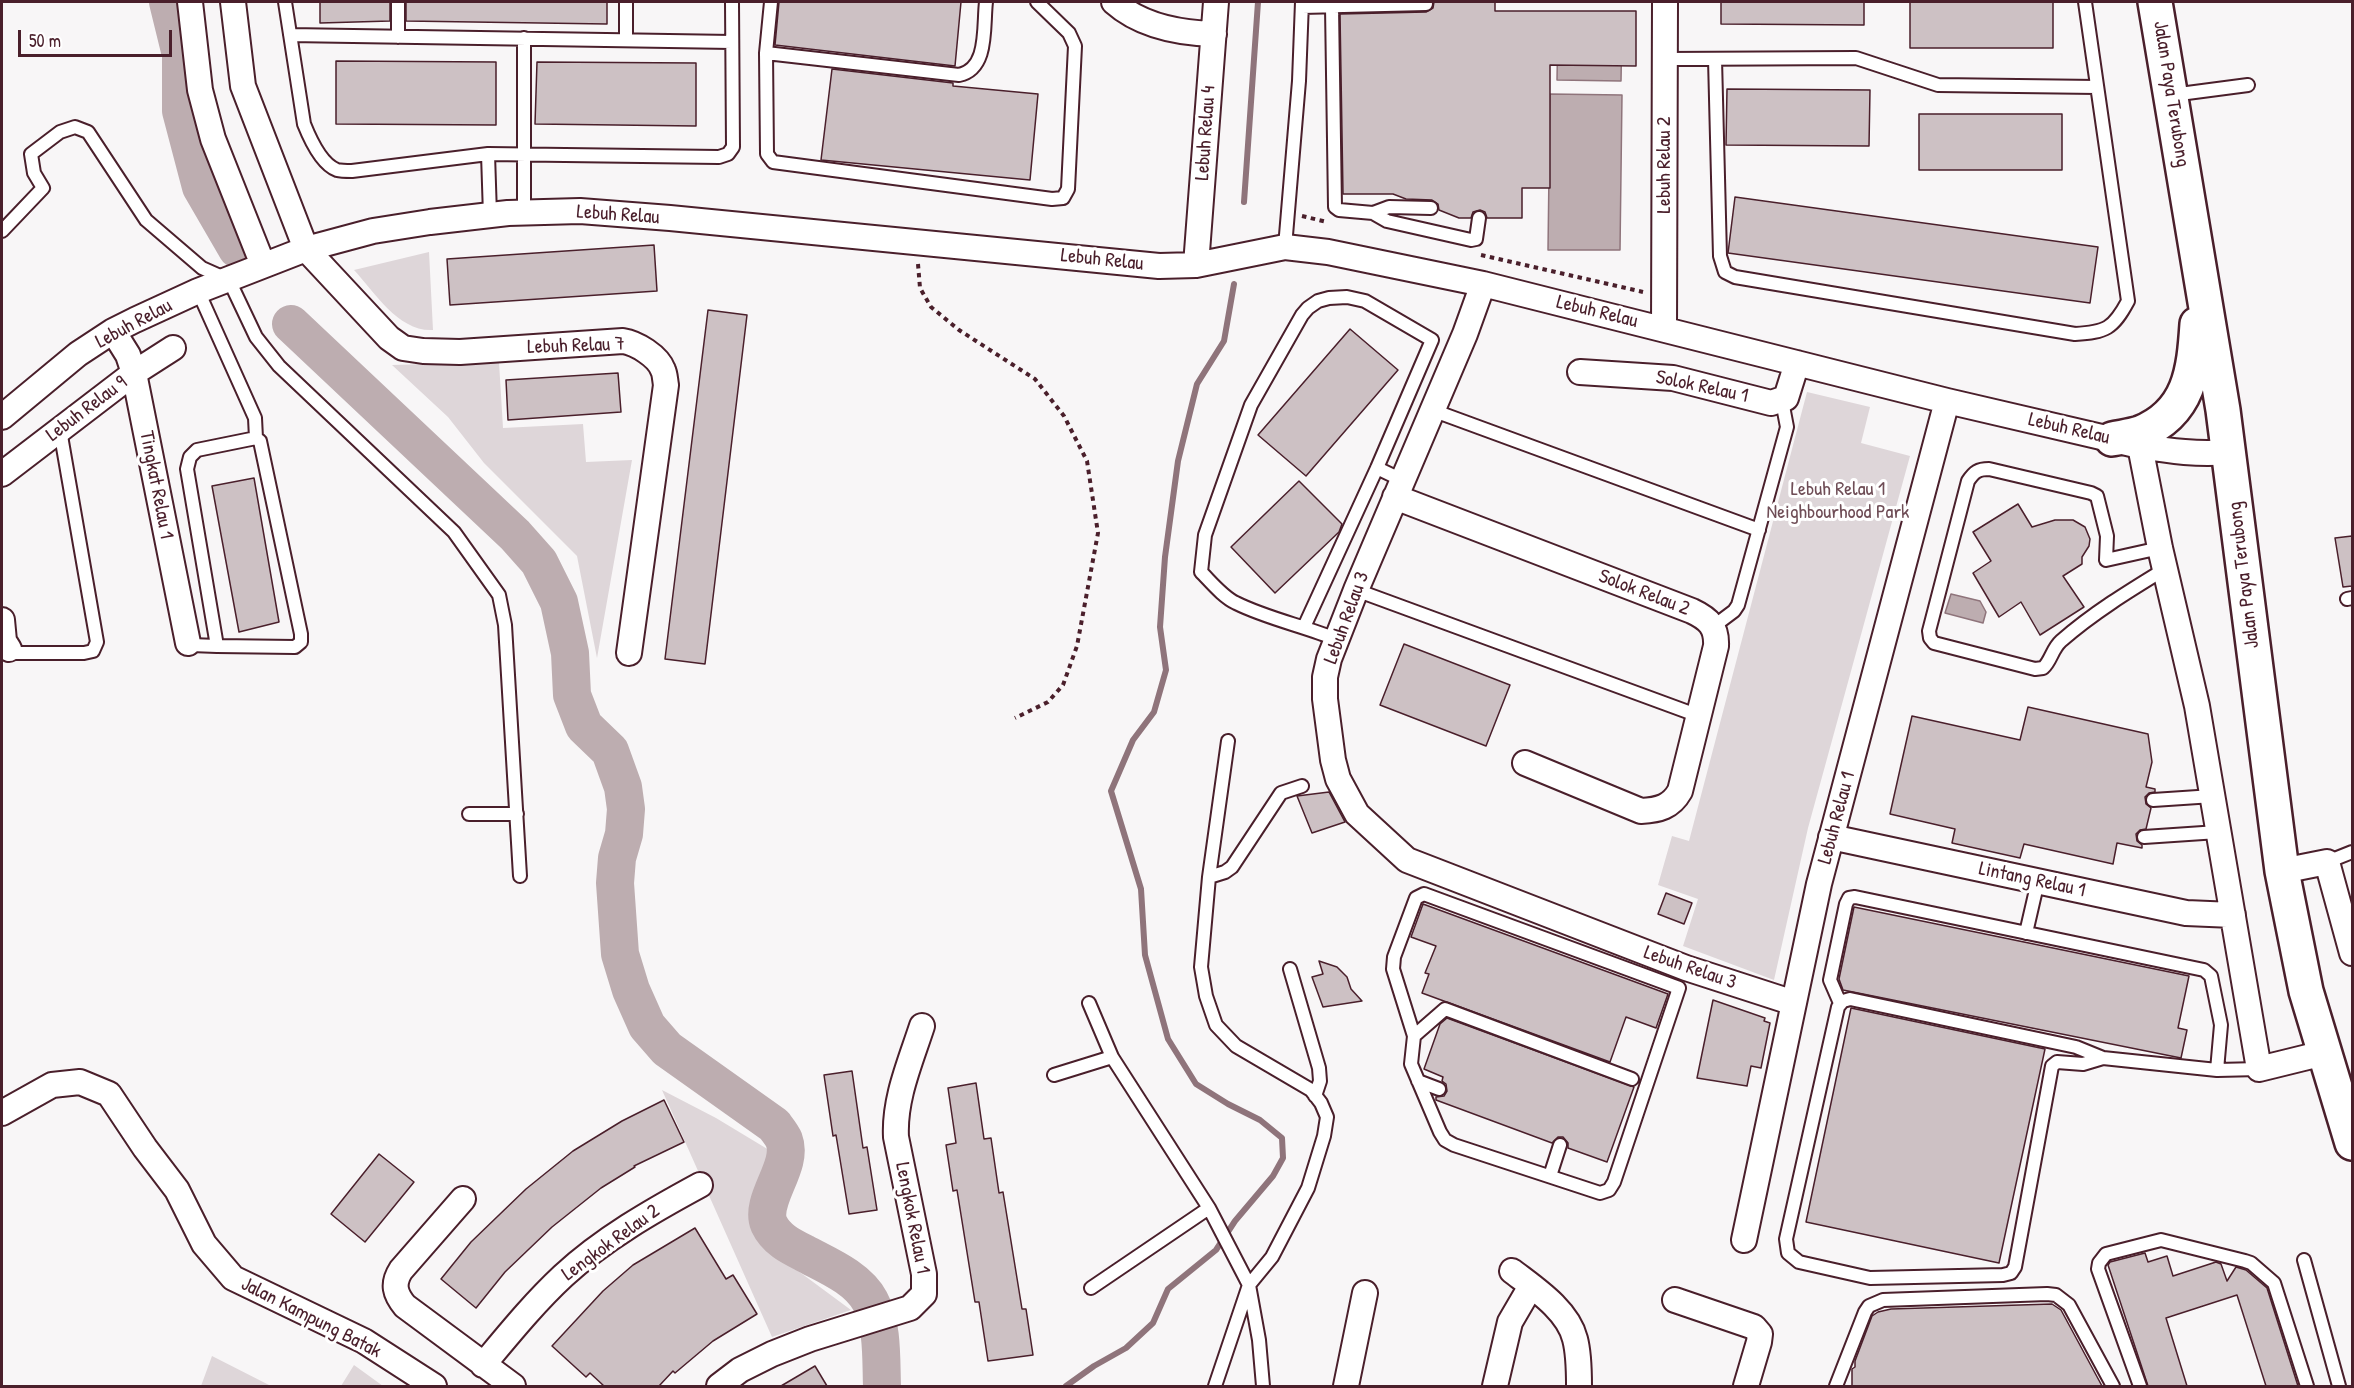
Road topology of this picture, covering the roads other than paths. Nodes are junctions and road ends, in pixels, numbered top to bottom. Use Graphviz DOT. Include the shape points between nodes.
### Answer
graph roads {
  1 [pos="190,2"];
  2 [pos="233,2"];
  3 [pos="285,2"];
  4 [pos="398,2"];
  5 [pos="626,2"];
  6 [pos="732,2"];
  7 [pos="771,2"];
  8 [pos="986,2"];
  9 [pos="1037,2"];
  10 [pos="1114,2"];
  11 [pos="1216,2"];
  12 [pos="1665,2"];
  13 [pos="2085,2"];
  14 [pos="2156,2"];
  15 [pos="1302,4"];
  16 [pos="1426,4"];
  17 [pos="1332,7"];
  18 [pos="1214,34"];
  19 [pos="290,35"];
  20 [pos="398,37"];
  21 [pos="524,38"];
  22 [pos="626,40"];
  23 [pos="732,42"];
  24 [pos="766,53"];
  25 [pos="1666,59"];
  26 [pos="1715,59"];
  27 [pos="2248,85"];
  28 [pos="2097,87"];
  29 [pos="2171,95"];
  30 [pos="488,154"];
  31 [pos="524,154"];
  32 [pos="1431,208"];
  33 [pos="525,212"];
  34 [pos="1374,213"];
  35 [pos="490,215"];
  36 [pos="1479,218"];
  37 [pos="2,231"];
  38 [pos="1285,247"];
  39 [pos="306,249"];
  40 [pos="1196,264"];
  41 [pos="263,265"];
  42 [pos="2200,272"];
  43 [pos="229,280"];
  44 [pos="1483,284"];
  45 [pos="198,291"];
  46 [pos="1664,329"];
  47 [pos="113,331"];
  48 [pos="173,348"];
  49 [pos="1797,363"];
  50 [pos="1580,372"];
  51 [pos="134,373"];
  52 [pos="1782,401"];
  53 [pos="1947,401"];
  54 [pos="1432,410"];
  55 [pos="2,417"];
  56 [pos="60,430"];
  57 [pos="256,438"];
  58 [pos="2126,442"];
  59 [pos="2229,452"];
  60 [pos="1377,468"];
  61 [pos="2,474"];
  62 [pos="1369,486"];
  63 [pos="1399,488"];
  64 [pos="1759,530"];
  65 [pos="2163,559"];
  66 [pos="1356,590"];
  67 [pos="2,620"];
  68 [pos="1714,626"];
  69 [pos="1304,627"];
  70 [pos="1338,640"];
  71 [pos="188,643"];
  72 [pos="217,646"];
  73 [pos="9,649"];
  74 [pos="629,653"];
  75 [pos="1699,716"];
  76 [pos="1228,741"];
  77 [pos="1525,763"];
  78 [pos="1302,786"];
  79 [pos="2213,796"];
  80 [pos="2152,800"];
  81 [pos="469,814"];
  82 [pos="517,814"];
  83 [pos="2218,832"];
  84 [pos="1832,837"];
  85 [pos="2144,837"];
  86 [pos="2352,852"];
  87 [pos="2327,862"];
  88 [pos="2282,871"];
  89 [pos="520,876"];
  90 [pos="1209,877"];
  91 [pos="2038,881"];
  92 [pos="2233,915"];
  93 [pos="2026,933"];
  94 [pos="2352,953"];
  95 [pos="1290,969"];
  96 [pos="1682,978"];
  97 [pos="1089,1003"];
  98 [pos="1794,1003"];
  99 [pos="1840,1003"];
  100 [pos="922,1026"];
  101 [pos="1414,1036"];
  102 [pos="2324,1053"];
  103 [pos="1112,1058"];
  104 [pos="2103,1058"];
  105 [pos="1653,1066"];
  106 [pos="2259,1069"];
  107 [pos="2217,1070"];
  108 [pos="1054,1075"];
  109 [pos="1418,1081"];
  110 [pos="1439,1089"];
  111 [pos="1316,1096"];
  112 [pos="2,1113"];
  113 [pos="2352,1143"];
  114 [pos="1560,1145"];
  115 [pos="1550,1176"];
  116 [pos="700,1185"];
  117 [pos="463,1199"];
  118 [pos="1209,1208"];
  119 [pos="1744,1240"];
  120 [pos="2304,1260"];
  121 [pos="1512,1270"];
  122 [pos="1249,1285"];
  123 [pos="1531,1286"];
  124 [pos="1091,1288"];
  125 [pos="1365,1293"];
  126 [pos="1675,1299"];
  127 [pos="483,1365"];
  128 [pos="434,1386"];
  129 [pos="513,1386"];
  130 [pos="719,1386"];
  131 [pos="1215,1386"];
  132 [pos="1263,1386"];
  133 [pos="1346,1386"];
  134 [pos="1495,1386"];
  135 [pos="1580,1386"];
  136 [pos="1746,1386"];
  137 [pos="1836,1386"];
  138 [pos="2113,1386"];
  139 [pos="2140,1386"];
  140 [pos="2307,1386"];
  141 [pos="2339,1386"];
  1 -- 41 [label="street" via="200,90 213,139"];
  2 -- 39 [label="street" via="243,86"];
  3 -- 19 [label="lane"];
  4 -- 20 [label="lane"];
  5 -- 22 [label="lane"];
  6 -- 23 [label="lane"];
  7 -- 24 [label="lane"];
  8 -- 24 [label="lane" via="980,55 974,68 959,75"];
  9 -- 24 [label="lane" via="1069,33 1075,46 1068,189 1063,198 1052,200 773,162 767,154"];
  10 -- 18 [label="street" via="1156,25"];
  11 -- 18 [label="street, Lebuh Relau 4"];
  12 -- 25 [label="street, Lebuh Relau 2"];
  13 -- 28 [label="lane"];
  14 -- 29 [label="main road, Jalan Paya Terubong"];
  15 -- 17 [label="lane"];
  15 -- 38 [label="lane"];
  16 -- 17 [label="lane"];
  17 -- 34 [label="lane" via="1333,202 1339,210"];
  18 -- 40 [label="street, Lebuh Relau 4"];
  19 -- 20 [label="lane"];
  19 -- 30 [label="lane" via="308,136 326,162 338,170"];
  20 -- 21 [label="lane"];
  21 -- 22 [label="lane"];
  21 -- 31 [label="lane"];
  22 -- 23 [label="lane"];
  23 -- 31 [label="lane" via="733,147 728,154"];
  25 -- 26 [label="lane"];
  25 -- 46 [label="street, Lebuh Relau 2"];
  26 -- 28 [label="lane" via="1856,57 1938,85"];
  26 -- 28 [label="lane" via="1720,256 1725,272 1735,278 2075,334 2099,333 2118,320 2128,301"];
  27 -- 29 [label="lane"];
  29 -- 42 [label="main road, Jalan Paya Terubong"];
  30 -- 31 [label="lane"];
  30 -- 35 [label="lane"];
  31 -- 33 [label="lane"];
  32 -- 34 [label="lane" via="1389,207"];
  33 -- 35 [label="street, Lebuh Relau"];
  33 -- 40 [label="street, Lebuh Relau" via="580,211 659,217 1119,264"];
  34 -- 36 [label="lane" via="1387,221 1471,240 1476,239"];
  35 -- 39 [label="street, Lebuh Relau" via="373,231"];
  37 -- 43 [label="lane" via="43,188 34,173 31,154 60,132 75,127 88,132 146,220 202,268"];
  38 -- 40 [label="street, Lebuh Relau"];
  38 -- 44 [label="street, Lebuh Relau"];
  39 -- 41 [label="street, Lebuh Relau"];
  39 -- 74 [label="street, Lebuh Relau 7" via="389,338 403,348 460,352 623,341 650,355 663,368 666,385"];
  41 -- 43 [label="street, Lebuh Relau"];
  42 -- 58 [label="main road" via="2194,366 2188,388 2165,417"];
  42 -- 59 [label="main road, Jalan Paya Terubong"];
  43 -- 45 [label="street, Lebuh Relau"];
  43 -- 82 [label="lane" via="256,337 279,366 454,532 499,595 505,625"];
  44 -- 46 [label="street, Lebuh Relau"];
  44 -- 54 [label="street, Lebuh Relau 3"];
  45 -- 47 [label="street, Lebuh Relau"];
  45 -- 57 [label="lane" via="250,404"];
  46 -- 49 [label="street, Lebuh Relau"];
  47 -- 51 [label="street, Tingkat Relau 1"];
  47 -- 55 [label="street, Lebuh Relau" via="78,354"];
  48 -- 51 [label="street, Lebuh Relau 9"];
  49 -- 52 [label="street" via="1789,394"];
  49 -- 53 [label="street, Lebuh Relau"];
  50 -- 52 [label="street, Solok Relau 1" via="1659,376 1771,403"];
  51 -- 56 [label="street, Lebuh Relau 9"];
  51 -- 71 [label="street, Tingkat Relau 1"];
  52 -- 64 [label="lane" via="1787,427"];
  53 -- 58 [label="street, Lebuh Relau"];
  53 -- 84 [label="street, Lebuh Relau 1"];
  54 -- 63 [label="street, Lebuh Relau 3"];
  54 -- 64 [label="lane"];
  56 -- 61 [label="street, Lebuh Relau 9"];
  56 -- 73 [label="lane" via="97,642 93,651 84,653 16,653"];
  57 -- 72 [label="lane" via="196,450 187,469"];
  57 -- 72 [label="lane" via="260,441 301,642 295,647"];
  58 -- 59 [label="street, Lebuh Relau" via="2175,452"];
  58 -- 65 [label="street"];
  59 -- 88 [label="main road, Jalan Paya Terubong"];
  60 -- 62 [label="lane"];
  60 -- 63 [label="lane"];
  60 -- 69 [label="lane" via="1432,340 1365,301 1347,297 1318,301 1302,315 1251,405 1205,535 1201,572 1234,602"];
  62 -- 63 [label="lane"];
  62 -- 69 [label="lane"];
  63 -- 66 [label="street, Lebuh Relau 3"];
  63 -- 68 [label="street, Solok Relau 2" via="1704,616"];
  64 -- 68 [label="lane" via="1738,605"];
  65 -- 65 [label="lane" via="2059,642 2043,668 1935,644 1930,638 1968,481 1980,470 2091,493 2100,502 2107,536 2106,560"];
  65 -- 79 [label="street"];
  66 -- 70 [label="street, Lebuh Relau 3"];
  66 -- 75 [label="lane"];
  67 -- 73 [label="street"];
  68 -- 75 [label="street, Solok Relau 2" via="1716,646"];
  69 -- 70 [label="lane"];
  70 -- 96 [label="street, Lebuh Relau 3" via="1325,678 1328,731 1338,779 1358,814 1407,860"];
  71 -- 72 [label="lane"];
  75 -- 77 [label="street, Solok Relau 2" via="1676,799 1655,810 1641,811"];
  76 -- 90 [label="lane"];
  78 -- 90 [label="lane" via="1281,793 1232,867"];
  79 -- 80 [label="lane"];
  79 -- 83 [label="street"];
  81 -- 82 [label="lane"];
  82 -- 89 [label="lane"];
  83 -- 85 [label="lane"];
  83 -- 92 [label="street"];
  84 -- 91 [label="street, Lintang Relau 1"];
  84 -- 98 [label="street, Lebuh Relau 1"];
  86 -- 87 [label="lane"];
  87 -- 88 [label="street"];
  87 -- 94 [label="street"];
  88 -- 102 [label="main road, Jalan Paya Terubong" via="2306,991"];
  90 -- 111 [label="lane" via="1201,967 1216,1025 1236,1046"];
  91 -- 92 [label="street, Lintang Relau 1" via="2186,913"];
  91 -- 93 [label="lane"];
  92 -- 106 [label="street"];
  93 -- 99 [label="lane" via="1852,897 1846,904 1830,980"];
  93 -- 107 [label="lane" via="2208,972 2221,1025"];
  95 -- 111 [label="lane" via="1319,1068"];
  96 -- 98 [label="street, Lebuh Relau 3"];
  96 -- 101 [label="lane" via="1419,895 1394,957 1393,969"];
  96 -- 105 [label="lane"];
  97 -- 103 [label="lane"];
  98 -- 119 [label="street, Lebuh Relau 1"];
  99 -- 104 [label="lane" via="1850,999 2076,1047"];
  99 -- 104 [label="lane" via="1786,1246 1792,1259 1799,1262 1860,1277 2011,1273 2052,1066 2057,1062 2083,1064"];
  100 -- 130 [label="street, Lengkok Relau 1" via="895,1121 924,1294 910,1308 772,1354"];
  101 -- 105 [label="lane" via="1445,1010 1631,1082"];
  101 -- 109 [label="lane" via="1411,1064"];
  102 -- 106 [label="street"];
  102 -- 113 [label="main road, Jalan Paya Terubong"];
  103 -- 108 [label="lane"];
  103 -- 118 [label="lane"];
  104 -- 107 [label="lane"];
  105 -- 115 [label="lane" via="1609,1190 1600,1193"];
  106 -- 107 [label="lane"];
  109 -- 110 [label="lane"];
  109 -- 115 [label="lane" via="1445,1140"];
  111 -- 122 [label="lane" via="1327,1117 1308,1188 1272,1257"];
  112 -- 128 [label="street, Jalan Kampung Batak" via="52,1085 80,1082 108,1094 177,1190 204,1244 233,1278 364,1341"];
  114 -- 115 [label="lane"];
  116 -- 127 [label="street, Lengkok Relau 2" via="612,1238 564,1275"];
  117 -- 127 [label="street" via="401,1270 395,1290 405,1306"];
  118 -- 122 [label="lane"];
  118 -- 124 [label="lane"];
  120 -- 141 [label="lane"];
  121 -- 123 [label="street"];
  122 -- 131 [label="lane"];
  122 -- 132 [label="lane"];
  123 -- 134 [label="street" via="1510,1322"];
  123 -- 135 [label="street" via="1570,1327 1578,1351"];
  125 -- 133 [label="street"];
  126 -- 136 [label="street" via="1754,1327 1760,1334"];
  127 -- 129 [label="street"];
  137 -- 138 [label="lane" via="1864,1312 1875,1302 2047,1294 2056,1295 2069,1305"];
  139 -- 140 [label="lane" via="2098,1269 2106,1254 2161,1240 2245,1261 2271,1278"];
}
